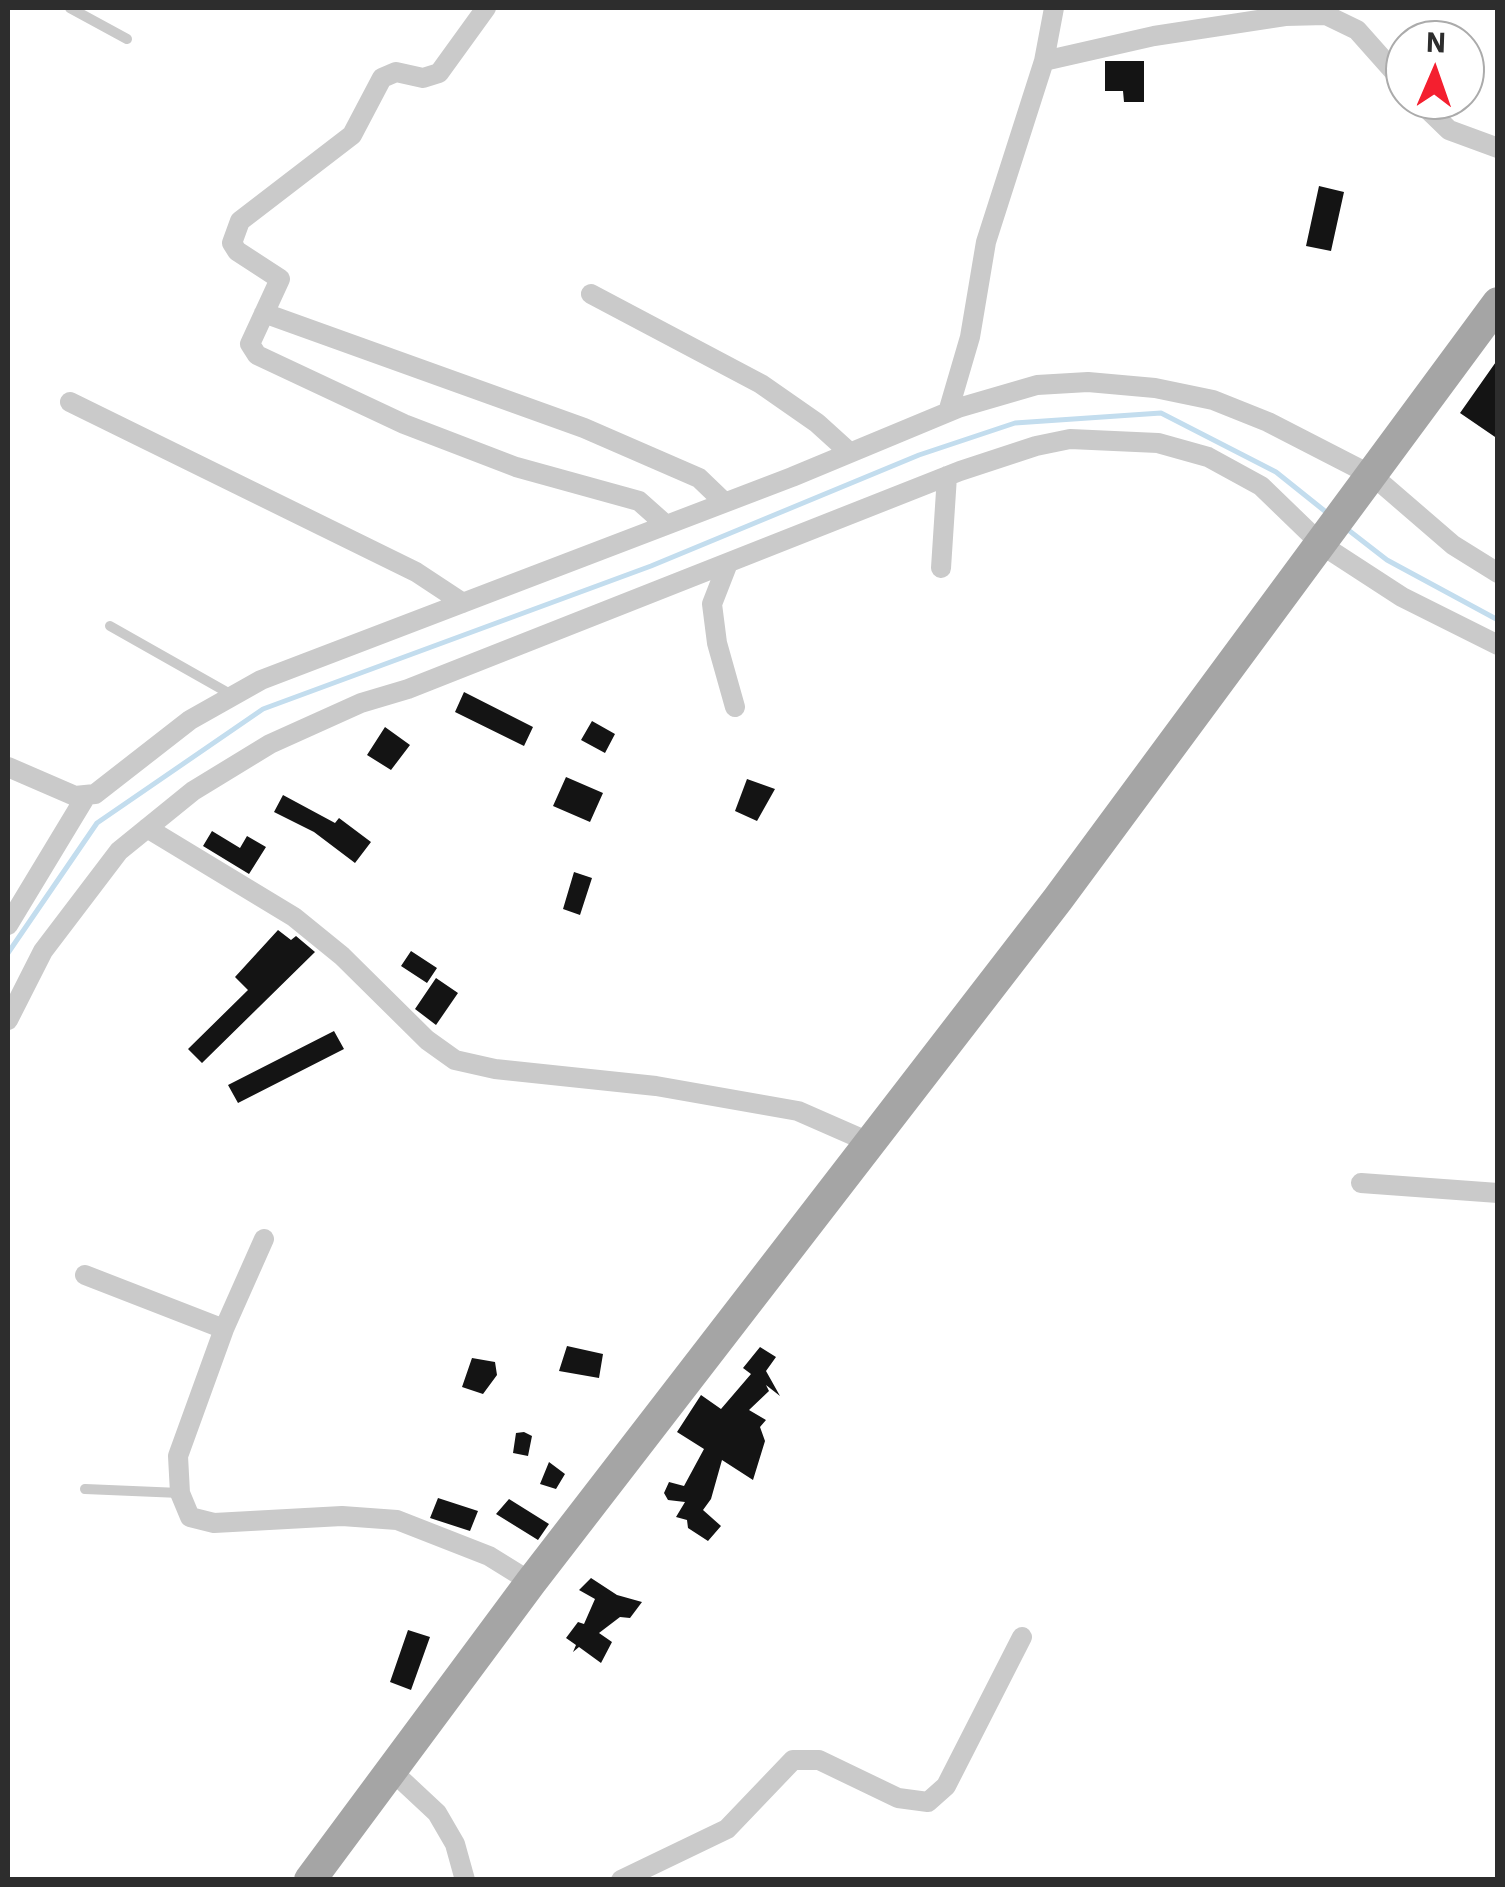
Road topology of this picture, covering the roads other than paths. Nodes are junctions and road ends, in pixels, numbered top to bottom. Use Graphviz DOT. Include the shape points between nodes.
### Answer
graph roads {
  1 [pos="70,8"];
  2 [pos="486,8"];
  3 [pos="1054,8"];
  4 [pos="127,39"];
  5 [pos="1044,61"];
  6 [pos="1385,62"];
  7 [pos="1439,120"];
  8 [pos="1498,148"];
  9 [pos="591,294"];
  10 [pos="1498,303"];
  11 [pos="264,313"];
  12 [pos="70,402"];
  13 [pos="948,412"];
  14 [pos="849,452"];
  15 [pos="946,476"];
  16 [pos="1364,488"];
  17 [pos="724,502"];
  18 [pos="666,525"];
  19 [pos="1329,536"];
  20 [pos="728,563"];
  21 [pos="942,568"];
  22 [pos="1498,574"];
  23 [pos="462,602"];
  24 [pos="110,626"];
  25 [pos="1498,645"];
  26 [pos="233,695"];
  27 [pos="735,707"];
  28 [pos="8,768"];
  29 [pos="86,796"];
  30 [pos="148,828"];
  31 [pos="8,926"];
  32 [pos="8,1020"];
  33 [pos="871,1143"];
  34 [pos="1361,1182"];
  35 [pos="1498,1193"];
  36 [pos="264,1240"];
  37 [pos="84,1275"];
  38 [pos="224,1329"];
  39 [pos="85,1489"];
  40 [pos="180,1493"];
  41 [pos="532,1582"];
  42 [pos="1022,1637"];
  43 [pos="392,1771"];
  44 [pos="626,1878"];
  45 [pos="310,1880"];
  46 [pos="465,1880"];
  1 -- 4 [label="lane"];
  2 -- 11 [label="street" via="439,73 382,78 352,135 240,221 232,243 237,251 280,279"];
  3 -- 5 [label="street"];
  5 -- 6 [label="street" via="1154,36 1326,15 1357,30"];
  5 -- 13 [label="street" via="986,242 970,338"];
  7 -- 8 [label="street"];
  9 -- 14 [label="street" via="761,384"];
  10 -- 16 [label="main road"];
  11 -- 17 [label="street" via="584,428 699,478"];
  11 -- 18 [label="street" via="250,344 257,355 460,448 639,501"];
  12 -- 23 [label="street" via="416,572"];
  13 -- 14 [label="street"];
  13 -- 16 [label="street" via="1037,386 1156,388 1213,400 1268,422"];
  14 -- 17 [label="street"];
  15 -- 19 [label="street" via="1070,438 1158,442 1245,475"];
  15 -- 20 [label="street"];
  15 -- 21 [label="street"];
  16 -- 19 [label="main road"];
  16 -- 22 [label="street"];
  17 -- 18 [label="street"];
  18 -- 23 [label="street"];
  19 -- 25 [label="street" via="1402,598"];
  19 -- 33 [label="main road"];
  20 -- 27 [label="street" via="712,604"];
  20 -- 30 [label="street" via="299,731 193,790"];
  23 -- 26 [label="street"];
  24 -- 26 [label="lane"];
  26 -- 29 [label="street"];
  28 -- 29 [label="street"];
  29 -- 31 [label="street"];
  30 -- 32 [label="street" via="119,851 72,908"];
  30 -- 33 [label="street" via="294,917 455,1060 798,1111"];
  33 -- 41 [label="main road"];
  34 -- 35 [label="street"];
  36 -- 38 [label="street"];
  37 -- 38 [label="street"];
  38 -- 40 [label="street" via="180,1446"];
  39 -- 40 [label="lane"];
  40 -- 41 [label="street" via="190,1517 200,1522 342,1516 412,1523"];
  41 -- 43 [label="main road"];
  42 -- 44 [label="street" via="946,1786 928,1802 898,1798 819,1760 792,1760 727,1829"];
  43 -- 45 [label="main road"];
  43 -- 46 [label="street" via="437,1813"];
}
